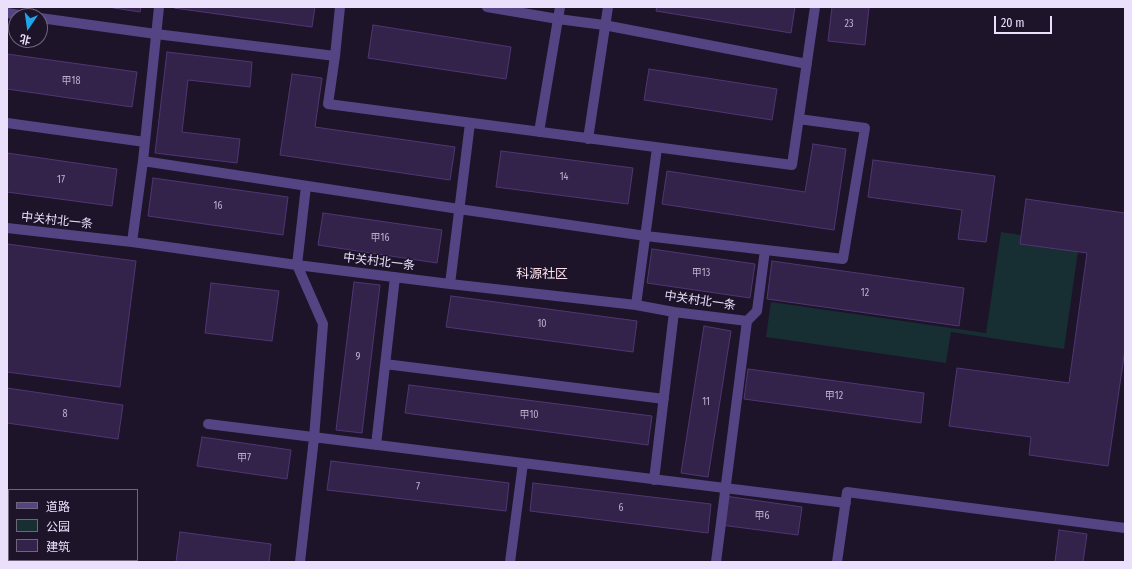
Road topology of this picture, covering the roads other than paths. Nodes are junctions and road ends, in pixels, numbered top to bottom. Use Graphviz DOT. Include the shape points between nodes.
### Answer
graph roads {
  1 [pos="159,7"];
  2 [pos="340,7"];
  3 [pos="487,7"];
  4 [pos="560,7"];
  5 [pos="608,7"];
  6 [pos="815,7"];
  7 [pos="48,19"];
  8 [pos="558,19"];
  9 [pos="604,25"];
  10 [pos="156,34"];
  11 [pos="335,56"];
  12 [pos="806,64"];
  13 [pos="799,119"];
  14 [pos="7,123"];
  15 [pos="470,123"];
  16 [pos="539,132"];
  17 [pos="588,139"];
  18 [pos="145,142"];
  19 [pos="657,148"];
  20 [pos="143,161"];
  21 [pos="306,186"];
  22 [pos="459,209"];
  23 [pos="7,228"];
  24 [pos="646,236"];
  25 [pos="132,242"];
  26 [pos="765,250"];
  27 [pos="297,265"];
  28 [pos="395,277"];
  29 [pos="450,284"];
  30 [pos="636,305"];
  31 [pos="674,312"];
  32 [pos="747,321"];
  33 [pos="385,364"];
  34 [pos="664,400"];
  35 [pos="208,424"];
  36 [pos="314,438"];
  37 [pos="376,445"];
  38 [pos="522,464"];
  39 [pos="654,480"];
  40 [pos="726,489"];
  41 [pos="846,503"];
  42 [pos="1125,528"];
  43 [pos="300,562"];
  44 [pos="510,562"];
  45 [pos="716,562"];
  46 [pos="837,562"];
  1 -- 10 [label="street"];
  2 -- 11 [label="street"];
  3 -- 8 [label="street"];
  4 -- 8 [label="street"];
  5 -- 9 [label="street"];
  6 -- 12 [label="street"];
  7 -- 10 [label="street"];
  8 -- 9 [label="street"];
  8 -- 16 [label="street"];
  9 -- 12 [label="street"];
  9 -- 17 [label="street"];
  10 -- 11 [label="street"];
  10 -- 18 [label="street"];
  11 -- 15 [label="street" via="328,104"];
  12 -- 13 [label="street"];
  13 -- 19 [label="street" via="792,165"];
  13 -- 26 [label="street" via="864,128 843,258"];
  14 -- 18 [label="street"];
  15 -- 16 [label="street"];
  15 -- 22 [label="street"];
  16 -- 17 [label="street"];
  17 -- 19 [label="street"];
  18 -- 20 [label="street"];
  19 -- 24 [label="street"];
  20 -- 21 [label="street"];
  20 -- 25 [label="street"];
  21 -- 22 [label="street"];
  21 -- 27 [label="street"];
  22 -- 24 [label="street"];
  22 -- 29 [label="street"];
  23 -- 25 [label="street, 中关村北一条"];
  24 -- 26 [label="street"];
  24 -- 30 [label="street"];
  25 -- 27 [label="street, 中关村北一条"];
  26 -- 32 [label="street" via="757,311"];
  27 -- 28 [label="street, 中关村北一条"];
  27 -- 36 [label="street" via="323,324"];
  28 -- 29 [label="street, 中关村北一条"];
  28 -- 33 [label="street"];
  29 -- 30 [label="street, 中关村北一条"];
  30 -- 31 [label="street, 中关村北一条"];
  31 -- 32 [label="street, 中关村北一条"];
  31 -- 34 [label="street"];
  32 -- 40 [label="street"];
  33 -- 34 [label="street"];
  33 -- 37 [label="street"];
  34 -- 39 [label="street"];
  35 -- 36 [label="street"];
  36 -- 37 [label="street"];
  36 -- 43 [label="street"];
  37 -- 38 [label="street"];
  38 -- 39 [label="street"];
  38 -- 44 [label="street"];
  39 -- 40 [label="street"];
  40 -- 41 [label="street"];
  40 -- 45 [label="street"];
  41 -- 42 [label="street" via="847,492"];
  41 -- 46 [label="street"];
}
